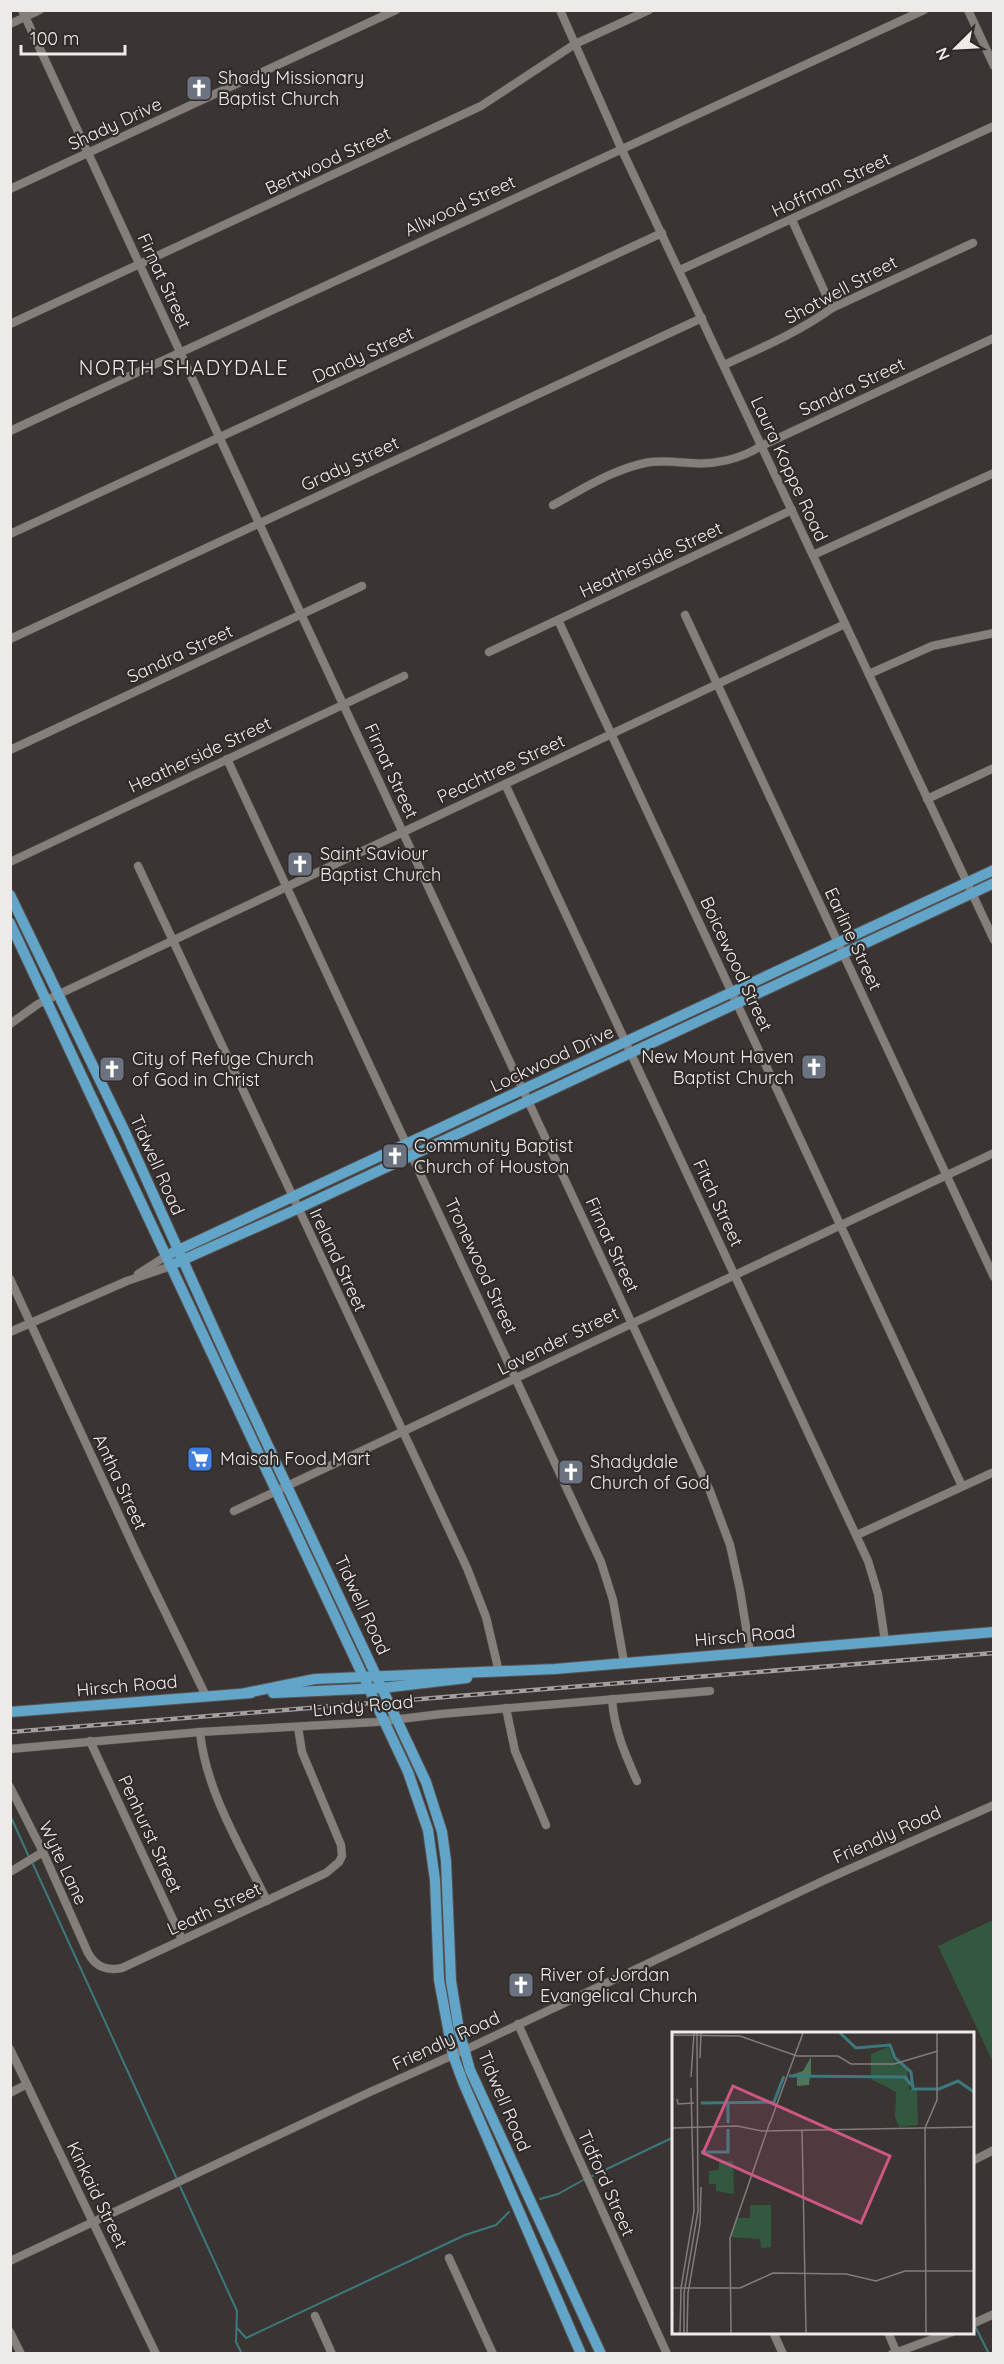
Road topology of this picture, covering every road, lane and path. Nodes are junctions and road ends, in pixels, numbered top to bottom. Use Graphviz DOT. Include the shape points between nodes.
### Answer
graph roads {
  1 [pos="40,10"];
  2 [pos="396,10"];
  3 [pos="560,10"];
  4 [pos="649,10"];
  5 [pos="924,10"];
  6 [pos="968,10"];
  7 [pos="24,14"];
  8 [pos="10,24"];
  9 [pos="576,44"];
  10 [pos="993,66"];
  11 [pos="993,126"];
  12 [pos="621,148"];
  13 [pos="88,153"];
  14 [pos="10,189"];
  15 [pos="792,220"];
  16 [pos="662,233"];
  17 [pos="973,243"];
  18 [pos="140,264"];
  19 [pos="680,270"];
  20 [pos="832,308"];
  21 [pos="702,318"];
  22 [pos="10,324"];
  23 [pos="993,338"];
  24 [pos="180,352"];
  25 [pos="724,365"];
  26 [pos="10,431"];
  27 [pos="220,437"];
  28 [pos="761,446"];
  29 [pos="993,473"];
  30 [pos="553,504"];
  31 [pos="792,510"];
  32 [pos="260,522"];
  33 [pos="10,534"];
  34 [pos="813,555"];
  35 [pos="362,586"];
  36 [pos="301,614"];
  37 [pos="685,615"];
  38 [pos="558,620"];
  39 [pos="845,624"];
  40 [pos="993,633"];
  41 [pos="10,639"];
  42 [pos="489,652"];
  43 [pos="869,674"];
  44 [pos="404,676"];
  45 [pos="717,685"];
  46 [pos="344,704"];
  47 [pos="611,733"];
  48 [pos="10,750"];
  49 [pos="227,759"];
  50 [pos="993,768"];
  51 [pos="505,784"];
  52 [pos="927,799"];
  53 [pos="403,831"];
  54 [pos="10,862"];
  55 [pos="138,866"];
  56 [pos="993,870"];
  57 [pos="993,883"];
  58 [pos="286,886"];
  59 [pos="968,889"];
  60 [pos="10,895"];
  61 [pos="10,923"];
  62 [pos="172,940"];
  63 [pos="993,940"];
  64 [pos="840,949"];
  65 [pos="59,995"];
  66 [pos="736,997"];
  67 [pos="47,1000"];
  68 [pos="10,1024"];
  69 [pos="626,1042"];
  70 [pos="632,1053"];
  71 [pos="527,1095"];
  72 [pos="125,1132"];
  73 [pos="112,1137"];
  74 [pos="408,1144"];
  75 [pos="993,1153"];
  76 [pos="413,1155"];
  77 [pos="946,1175"];
  78 [pos="291,1196"];
  79 [pos="297,1209"];
  80 [pos="840,1226"];
  81 [pos="177,1249"];
  82 [pos="183,1260"];
  83 [pos="168,1261"];
  84 [pos="734,1275"];
  85 [pos="993,1277"];
  86 [pos="10,1279"];
  87 [pos="29,1323"];
  88 [pos="631,1323"];
  89 [pos="10,1332"];
  90 [pos="232,1369"];
  91 [pos="221,1375"];
  92 [pos="517,1378"];
  93 [pos="402,1432"];
  94 [pos="993,1472"];
  95 [pos="287,1485"];
  96 [pos="962,1486"];
  97 [pos="275,1490"];
  98 [pos="234,1511"];
  99 [pos="857,1535"];
  100 [pos="324,1563"];
  101 [pos="312,1569"];
  102 [pos="993,1632"];
  103 [pos="885,1641"];
  104 [pos="750,1652"];
  105 [pos="624,1662"];
  106 [pos="499,1672"];
  107 [pos="364,1676"];
  108 [pos="376,1676"];
  109 [pos="382,1688"];
  110 [pos="369,1689"];
  111 [pos="710,1691"];
  112 [pos="246,1693"];
  113 [pos="206,1696"];
  114 [pos="612,1699"];
  115 [pos="506,1708"];
  116 [pos="10,1712"];
  117 [pos="398,1719"];
  118 [pos="385,1721"];
  119 [pos="298,1727"];
  120 [pos="200,1732"];
  121 [pos="90,1741"];
  122 [pos="14,1748"];
  123 [pos="637,1781"];
  124 [pos="10,1787"];
  125 [pos="993,1805"];
  126 [pos="546,1825"];
  127 [pos="440,1828"];
  128 [pos="429,1830"];
  129 [pos="39,1854"];
  130 [pos="10,1872"];
  131 [pos="267,1901"];
  132 [pos="443,1937"];
  133 [pos="182,1940"];
  134 [pos="87,1952"];
  135 [pos="518,2024"];
  136 [pos="10,2049"];
  137 [pos="465,2050"];
  138 [pos="453,2055"];
  139 [pos="27,2084"];
  140 [pos="10,2093"];
  141 [pos="993,2150"];
  142 [pos="503,2158"];
  143 [pos="974,2160"];
  144 [pos="93,2221"];
  145 [pos="449,2258"];
  146 [pos="10,2261"];
  147 [pos="993,2314"];
  148 [pos="315,2316"];
  149 [pos="976,2322"];
  150 [pos="10,2332"];
  151 [pos="774,2334"];
  152 [pos="889,2334"];
  153 [pos="947,2334"];
  154 [pos="593,2336"];
  155 [pos="579,2349"];
  156 [pos="895,2353"];
  157 [pos="21,2354"];
  158 [pos="156,2354"];
  159 [pos="332,2354"];
  160 [pos="493,2354"];
  161 [pos="601,2354"];
  162 [pos="667,2354"];
  163 [pos="783,2354"];
  1 -- 7 [label="street"];
  2 -- 13 [label="street, Shady Drive"];
  3 -- 9 [label="street, Laura Koppe Road"];
  4 -- 9 [label="street, Bertwood Street"];
  5 -- 12 [label="street, Allwood Street"];
  6 -- 10 [label="street"];
  7 -- 8 [label="street"];
  7 -- 13 [label="street, Firnat Street"];
  9 -- 12 [label="street, Laura Koppe Road"];
  9 -- 18 [label="street, Bertwood Street" via="481,106"];
  11 -- 15 [label="street, Hoffman Street"];
  12 -- 16 [label="street, Laura Koppe Road"];
  12 -- 24 [label="street, Allwood Street"];
  13 -- 14 [label="street, Shady Drive"];
  13 -- 18 [label="street, Firnat Street"];
  15 -- 19 [label="street, Hoffman Street"];
  15 -- 20 [label="street"];
  16 -- 19 [label="street, Laura Koppe Road"];
  16 -- 27 [label="street, Dandy Street"];
  17 -- 20 [label="street, Shotwell Street"];
  18 -- 22 [label="street, Bertwood Street"];
  18 -- 24 [label="street, Firnat Street"];
  19 -- 21 [label="street, Laura Koppe Road"];
  20 -- 25 [label="street, Shotwell Street" via="788,335"];
  21 -- 25 [label="street, Laura Koppe Road"];
  21 -- 32 [label="street, Grady Street"];
  23 -- 28 [label="street, Sandra Street"];
  24 -- 26 [label="street, Allwood Street"];
  24 -- 27 [label="street, Firnat Street"];
  25 -- 28 [label="street, Laura Koppe Road"];
  27 -- 32 [label="street, Firnat Street"];
  27 -- 33 [label="street, Dandy Street"];
  28 -- 30 [label="street, Sandra Street" via="747,455 719,462 666,460 623,468"];
  28 -- 31 [label="street, Laura Koppe Road"];
  29 -- 34 [label="street"];
  31 -- 34 [label="street, Laura Koppe Road"];
  31 -- 38 [label="street, Heatherside Street"];
  32 -- 36 [label="street, Firnat Street"];
  32 -- 41 [label="street, Grady Street"];
  34 -- 39 [label="street, Laura Koppe Road"];
  35 -- 36 [label="street, Sandra Street"];
  36 -- 46 [label="street, Firnat Street"];
  36 -- 48 [label="street, Sandra Street"];
  37 -- 45 [label="street, Earline Street"];
  38 -- 42 [label="street, Heatherside Street"];
  38 -- 47 [label="street, Boicewood Street"];
  39 -- 43 [label="street, Laura Koppe Road"];
  39 -- 45 [label="street, Peachtree Street"];
  40 -- 43 [label="street" via="932,646"];
  43 -- 52 [label="street, Laura Koppe Road"];
  44 -- 46 [label="street, Heatherside Street"];
  45 -- 47 [label="street, Peachtree Street"];
  45 -- 64 [label="street, Earline Street"];
  46 -- 49 [label="street, Heatherside Street"];
  46 -- 53 [label="street, Firnat Street"];
  47 -- 51 [label="street, Peachtree Street"];
  47 -- 66 [label="street, Boicewood Street"];
  49 -- 54 [label="street, Heatherside Street"];
  49 -- 58 [label="street, Tronewood Street"];
  50 -- 52 [label="street"];
  51 -- 53 [label="street, Peachtree Street"];
  51 -- 69 [label="street, Fitch Street"];
  52 -- 59 [label="street, Laura Koppe Road"];
  53 -- 58 [label="street, Peachtree Street"];
  53 -- 71 [label="street, Firnat Street"];
  55 -- 62 [label="street, Ireland Street"];
  56 -- 59 [label="main road, Lockwood Drive"];
  57 -- 59 [label="main road, Lockwood Drive"];
  58 -- 62 [label="street, Peachtree Street"];
  58 -- 74 [label="street, Tronewood Street"];
  59 -- 63 [label="street, Laura Koppe Road"];
  59 -- 64 [label="main road, Lockwood Drive"];
  60 -- 65 [label="main road, Tidwell Road"];
  61 -- 67 [label="main road, Tidwell Road"];
  62 -- 65 [label="street, Peachtree Street"];
  62 -- 78 [label="street, Ireland Street"];
  64 -- 66 [label="main road, Lockwood Drive"];
  64 -- 77 [label="street, Earline Street"];
  65 -- 67 [label="street, Peachtree Street"];
  65 -- 72 [label="main road, Tidwell Road"];
  66 -- 69 [label="main road, Lockwood Drive"];
  66 -- 70 [label="main road, Lockwood Drive"];
  66 -- 80 [label="street, Boicewood Street"];
  67 -- 68 [label="street, Peachtree Street"];
  67 -- 73 [label="main road, Tidwell Road"];
  69 -- 70 [label="street, Fitch Street"];
  69 -- 71 [label="main road, Lockwood Drive"];
  70 -- 71 [label="main road, Lockwood Drive"];
  70 -- 84 [label="street, Fitch Street"];
  71 -- 74 [label="main road, Lockwood Drive"];
  71 -- 76 [label="main road, Lockwood Drive"];
  71 -- 88 [label="street, Firnat Street"];
  72 -- 73 [label="main road"];
  72 -- 81 [label="main road, Tidwell Road"];
  73 -- 83 [label="main road, Tidwell Road"];
  74 -- 76 [label="street, Tronewood Street"];
  74 -- 78 [label="main road, Lockwood Drive"];
  75 -- 77 [label="street, Lavender Street"];
  76 -- 79 [label="main road, Lockwood Drive"];
  76 -- 92 [label="street, Tronewood Street"];
  77 -- 80 [label="street, Lavender Street"];
  77 -- 85 [label="street, Earline Street"];
  78 -- 79 [label="street, Ireland Street"];
  78 -- 81 [label="main road, Lockwood Drive"];
  79 -- 82 [label="main road, Lockwood Drive"];
  79 -- 93 [label="street, Ireland Street"];
  80 -- 84 [label="street, Lavender Street"];
  80 -- 96 [label="street, Boicewood Street"];
  81 -- 82 [label="main road, Tidwell Road"];
  81 -- 83 [label="main road, Lockwood Drive"];
  82 -- 83 [label="main road, Lockwood Drive"];
  82 -- 90 [label="main road, Tidwell Road"];
  83 -- 87 [label="street, Lockwood Drive"];
  83 -- 91 [label="main road, Tidwell Road"];
  84 -- 88 [label="street, Lavender Street"];
  84 -- 99 [label="street, Fitch Street"];
  86 -- 87 [label="street, Antha Street"];
  87 -- 89 [label="street, Lockwood Drive"];
  87 -- 113 [label="street, Antha Street"];
  88 -- 92 [label="street, Lavender Street"];
  88 -- 104 [label="street, Firnat Street" via="730,1545"];
  90 -- 91 [label="main road"];
  90 -- 95 [label="main road, Tidwell Road"];
  91 -- 97 [label="main road, Tidwell Road"];
  92 -- 93 [label="street, Lavender Street"];
  92 -- 105 [label="street, Tronewood Street" via="602,1562 614,1600"];
  93 -- 95 [label="street, Lavender Street"];
  93 -- 106 [label="street, Ireland Street" via="467,1568 486,1617"];
  94 -- 96 [label="street"];
  95 -- 97 [label="street, Lavender Street"];
  95 -- 100 [label="main road, Tidwell Road"];
  96 -- 99 [label="street"];
  97 -- 98 [label="street, Lavender Street"];
  97 -- 101 [label="main road, Tidwell Road"];
  99 -- 103 [label="street, Fitch Street" via="878,1594"];
  100 -- 101 [label="main road"];
  100 -- 108 [label="main road, Tidwell Road"];
  101 -- 107 [label="main road, Tidwell Road"];
  102 -- 103 [label="main road, Hirsch Road"];
  103 -- 104 [label="main road, Hirsch Road"];
  104 -- 105 [label="main road, Hirsch Road"];
  105 -- 106 [label="main road, Hirsch Road"];
  106 -- 108 [label="main road, Hirsch Road"];
  106 -- 109 [label="main road, Hirsch Road"];
  107 -- 108 [label="main road, Hirsch Road"];
  107 -- 110 [label="main road, Tidwell Road"];
  107 -- 112 [label="main road, Hirsch Road" via="315,1679"];
  108 -- 109 [label="main road, Tidwell Road"];
  109 -- 110 [label="main road, Hirsch Road"];
  109 -- 117 [label="main road, Tidwell Road"];
  110 -- 112 [label="main road, Hirsch Road"];
  110 -- 118 [label="main road, Tidwell Road"];
  111 -- 114 [label="street, Lundy Road"];
  112 -- 113 [label="main road, Hirsch Road"];
  113 -- 116 [label="main road, Hirsch Road"];
  114 -- 115 [label="street, Lundy Road"];
  114 -- 123 [label="street" via="620,1742"];
  115 -- 117 [label="street, Lundy Road"];
  115 -- 126 [label="street" via="514,1751"];
  117 -- 118 [label="street, Lundy Road"];
  117 -- 127 [label="main road, Tidwell Road" via="426,1782"];
  118 -- 119 [label="street, Lundy Road"];
  118 -- 128 [label="main road, Tidwell Road"];
  119 -- 120 [label="street, Lundy Road"];
  119 -- 131 [label="street, Leath Street" via="304,1760 342,1856 334,1869"];
  120 -- 121 [label="street, Lundy Road"];
  120 -- 131 [label="street" via="209,1777"];
  121 -- 122 [label="street, Lundy Road"];
  121 -- 133 [label="street, Penhurst Street"];
  124 -- 129 [label="street, Wyte Lane"];
  125 -- 135 [label="street, Friendly Road"];
  127 -- 128 [label="main road"];
  127 -- 132 [label="main road, Tidwell Road" via="446,1871"];
  128 -- 132 [label="main road, Tidwell Road"];
  129 -- 130 [label="street"];
  129 -- 134 [label="street, Wyte Lane"];
  131 -- 133 [label="street, Leath Street"];
  132 -- 137 [label="main road, Tidwell Road"];
  132 -- 138 [label="main road, Tidwell Road" via="439,1980"];
  133 -- 134 [label="street, Leath Street" via="122,1968 105,1968"];
  135 -- 137 [label="street, Friendly Road"];
  135 -- 162 [label="street, Tidford Street"];
  136 -- 139 [label="street, Kinkaid Street"];
  137 -- 138 [label="street, Friendly Road"];
  137 -- 142 [label="main road, Tidwell Road"];
  138 -- 142 [label="main road, Tidwell Road"];
  138 -- 144 [label="street, Friendly Road"];
  139 -- 140 [label="street"];
  139 -- 144 [label="street, Kinkaid Street"];
  141 -- 143 [label="street"];
  142 -- 154 [label="main road, Tidwell Road"];
  142 -- 155 [label="main road, Tidwell Road"];
  144 -- 146 [label="street, Friendly Road"];
  144 -- 158 [label="street, Kinkaid Street"];
  145 -- 160 [label="street"];
  147 -- 149 [label="street"];
  148 -- 159 [label="street"];
  150 -- 157 [label="street"];
  151 -- 163 [label="street"];
  152 -- 156 [label="street"];
  153 -- 156 [label="street"];
  154 -- 155 [label="main road"];
  154 -- 161 [label="main road, Tidwell Road"];
}
